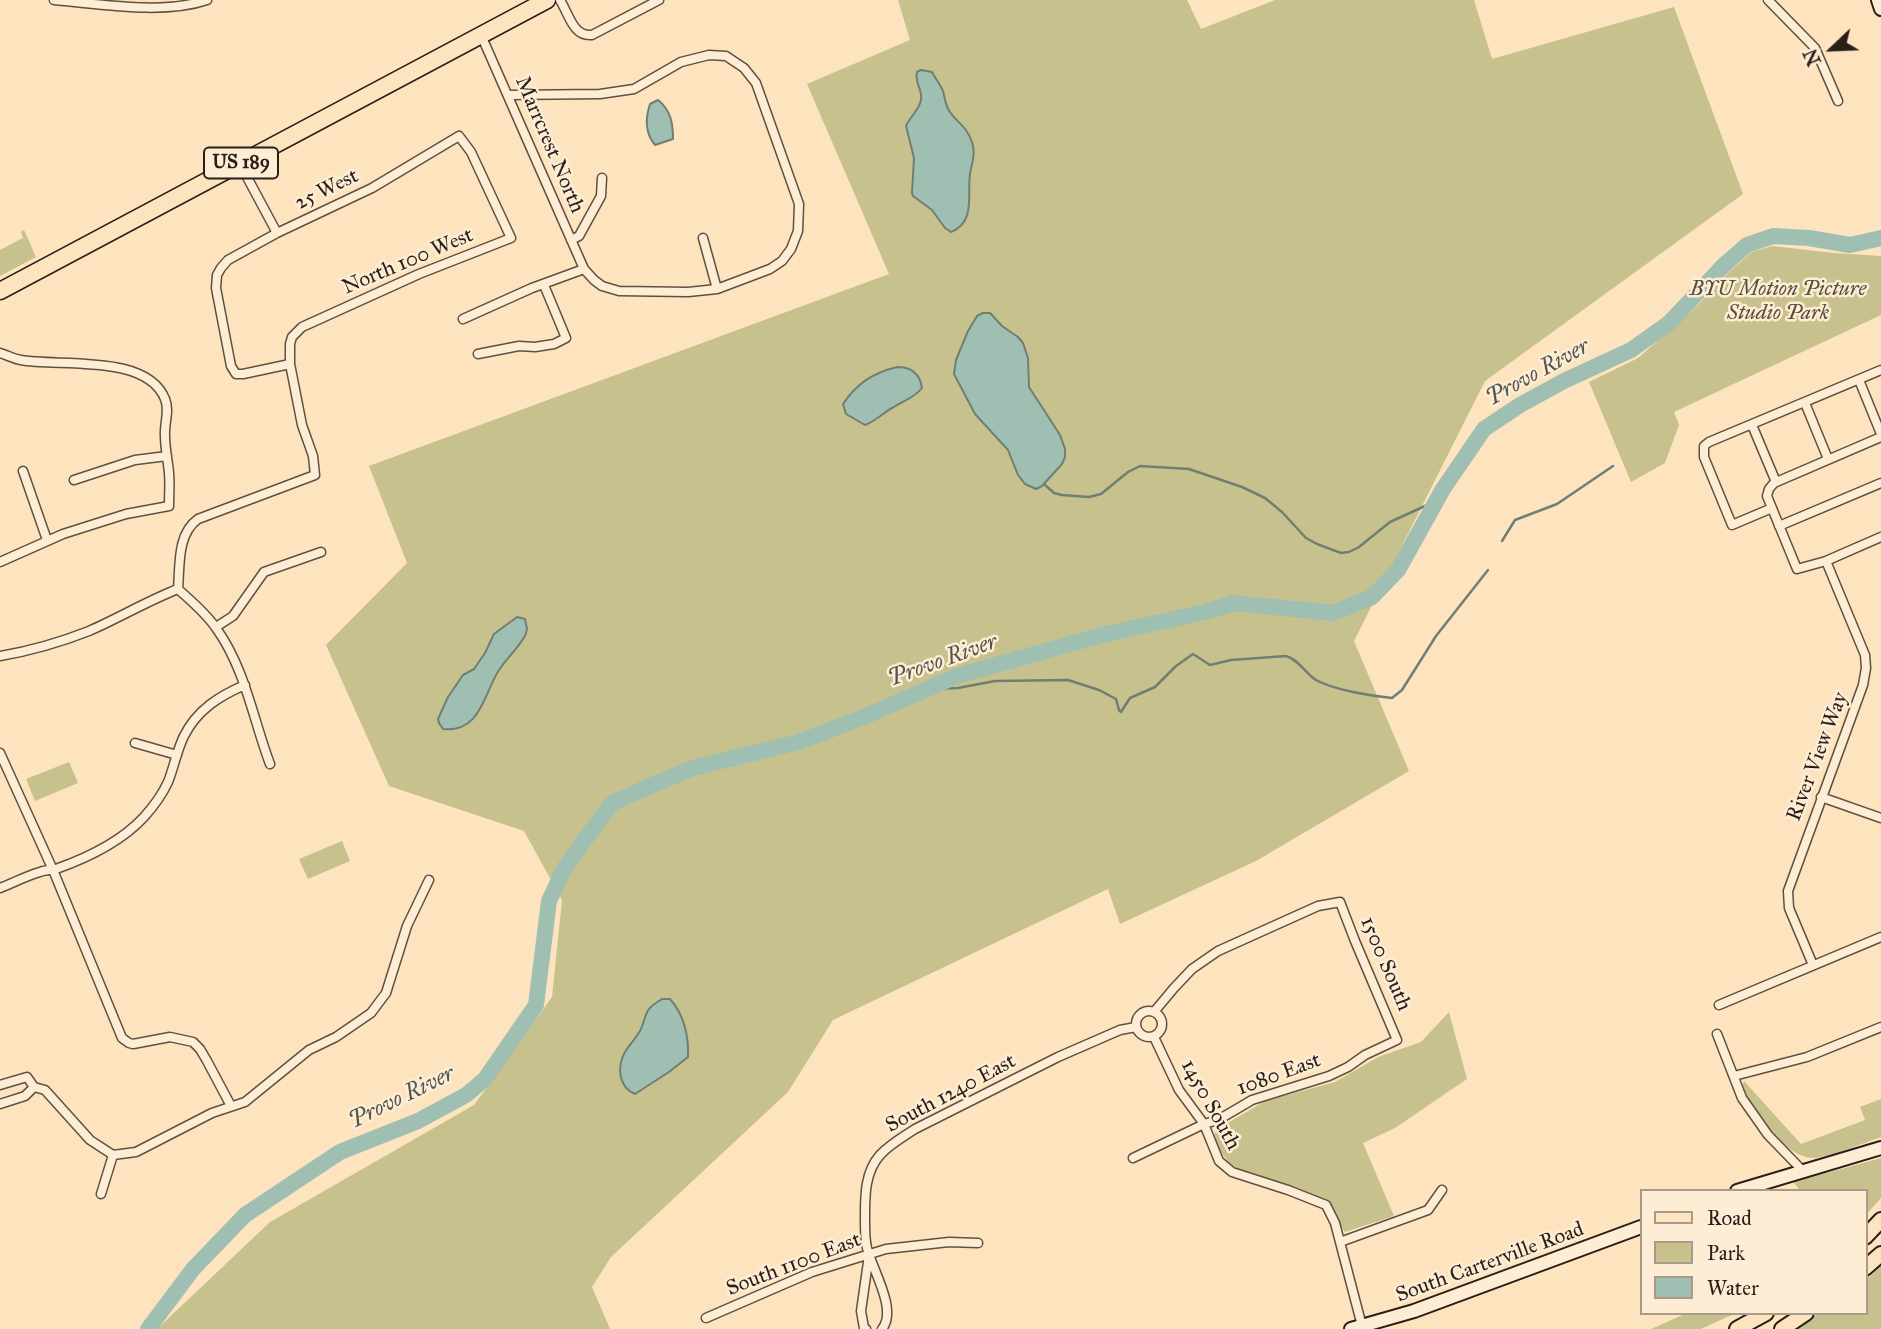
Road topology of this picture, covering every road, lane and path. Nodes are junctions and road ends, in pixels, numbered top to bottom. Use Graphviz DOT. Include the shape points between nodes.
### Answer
graph roads {
  1 [pos="54,0"];
  2 [pos="207,0"];
  3 [pos="547,0"];
  4 [pos="561,0"];
  5 [pos="659,0"];
  6 [pos="1768,0"];
  7 [pos="1878,0"];
  8 [pos="157,4"];
  9 [pos="1881,9"];
  10 [pos="481,35"];
  11 [pos="509,95"];
  12 [pos="1838,102"];
  13 [pos="240,164"];
  14 [pos="602,178"];
  15 [pos="277,233"];
  16 [pos="511,238"];
  17 [pos="703,238"];
  18 [pos="571,240"];
  19 [pos="584,269"];
  20 [pos="544,285"];
  21 [pos="717,289"];
  22 [pos="0,291"];
  23 [pos="463,319"];
  24 [pos="0,353"];
  25 [pos="478,354"];
  26 [pos="290,365"];
  27 [pos="1881,370"];
  28 [pos="1859,380"];
  29 [pos="1805,403"];
  30 [pos="1752,425"];
  31 [pos="1881,435"];
  32 [pos="167,456"];
  33 [pos="1828,459"];
  34 [pos="23,471"];
  35 [pos="74,481"];
  36 [pos="1776,482"];
  37 [pos="1881,483"];
  38 [pos="1772,508"];
  39 [pos="1779,526"];
  40 [pos="1881,537"];
  41 [pos="47,540"];
  42 [pos="321,552"];
  43 [pos="1826,561"];
  44 [pos="0,562"];
  45 [pos="178,589"];
  46 [pos="216,627"];
  47 [pos="0,656"];
  48 [pos="245,685"];
  49 [pos="135,743"];
  50 [pos="0,753"];
  51 [pos="177,755"];
  52 [pos="270,764"];
  53 [pos="1821,797"];
  54 [pos="1881,818"];
  55 [pos="53,870"];
  56 [pos="429,880"];
  57 [pos="0,888"];
  58 [pos="1881,937"];
  59 [pos="1813,965"];
  60 [pos="1719,1005"];
  61 [pos="1154,1012"];
  62 [pos="1136,1027"];
  63 [pos="1881,1027"];
  64 [pos="1717,1034"];
  65 [pos="1154,1037"];
  66 [pos="1397,1040"];
  67 [pos="1734,1076"];
  68 [pos="0,1085"];
  69 [pos="34,1087"];
  70 [pos="0,1104"];
  71 [pos="231,1106"];
  72 [pos="1204,1124"];
  73 [pos="1881,1148"];
  74 [pos="113,1155"];
  75 [pos="1133,1158"];
  76 [pos="1802,1170"];
  77 [pos="1743,1189"];
  78 [pos="1442,1191"];
  79 [pos="101,1194"];
  80 [pos="1881,1220"];
  81 [pos="1640,1227"];
  82 [pos="1867,1235"];
  83 [pos="978,1242"];
  84 [pos="1340,1242"];
  85 [pos="1881,1254"];
  86 [pos="869,1255"];
  87 [pos="1867,1266"];
  88 [pos="1762,1315"];
  89 [pos="1803,1315"];
  90 [pos="706,1318"];
  91 [pos="1357,1327"];
  92 [pos="866,1329"];
  93 [pos="882,1329"];
  94 [pos="1737,1329"];
  95 [pos="1782,1329"];
  1 -- 8 [label="street" via="117,6"];
  2 -- 8 [label="street" via="170,8"];
  3 -- 10 [label="highway, US 189"];
  4 -- 5 [label="street" via="577,31 585,36"];
  6 -- 12 [label="street" via="1815,47"];
  7 -- 9 [label="street"];
  10 -- 11 [label="street, Marrcrest North"];
  10 -- 13 [label="highway, US 189"];
  11 -- 18 [label="street, Marrcrest North"];
  11 -- 21 [label="street" via="634,89 681,62 709,54 726,57 744,68 755,83 799,204 798,232 782,261"];
  13 -- 15 [label="street"];
  13 -- 22 [label="highway, US 189"];
  14 -- 18 [label="street" via="601,196 579,236"];
  15 -- 16 [label="street, 25 West" via="372,188 459,136"];
  15 -- 26 [label="street, 25 West" via="228,260 220,268 216,288 236,374"];
  16 -- 26 [label="street, North 100 West" via="302,327 292,337"];
  17 -- 21 [label="street"];
  18 -- 19 [label="street, Marrcrest North"];
  19 -- 20 [label="street"];
  19 -- 21 [label="street" via="602,286 619,291"];
  20 -- 23 [label="street"];
  20 -- 25 [label="street" via="566,338 554,344"];
  24 -- 32 [label="street" via="20,360 111,365 141,375 166,401"];
  26 -- 45 [label="street" via="315,475 190,525 183,537"];
  27 -- 28 [label="street"];
  28 -- 29 [label="street"];
  28 -- 31 [label="street"];
  29 -- 30 [label="street"];
  29 -- 33 [label="street"];
  30 -- 36 [label="street"];
  30 -- 38 [label="street" via="1706,443 1704,457 1732,525"];
  31 -- 33 [label="street"];
  32 -- 35 [label="street" via="135,460"];
  32 -- 41 [label="street" via="170,506 126,514"];
  33 -- 36 [label="street"];
  34 -- 41 [label="street"];
  36 -- 38 [label="street" via="1768,492"];
  37 -- 39 [label="street"];
  38 -- 39 [label="street"];
  39 -- 43 [label="street" via="1797,569"];
  40 -- 43 [label="street"];
  41 -- 44 [label="street"];
  42 -- 46 [label="street" via="264,572 233,616"];
  43 -- 53 [label="street, River View Way" via="1866,668"];
  45 -- 46 [label="street"];
  45 -- 47 [label="street" via="90,630"];
  46 -- 48 [label="street"];
  48 -- 51 [label="street" via="203,710 187,730"];
  48 -- 52 [label="street"];
  49 -- 51 [label="street"];
  50 -- 55 [label="street"];
  51 -- 55 [label="street" via="162,792 131,830 110,845"];
  53 -- 54 [label="street"];
  53 -- 59 [label="street, River View Way" via="1787,891 1789,908"];
  55 -- 57 [label="street"];
  55 -- 71 [label="street" via="122,1038 133,1044 170,1037 193,1042"];
  56 -- 71 [label="street" via="379,1004 336,1037 309,1049 245,1102"];
  58 -- 59 [label="street"];
  59 -- 60 [label="street"];
  61 -- 62 [label="street" via="1139,1015"];
  61 -- 65 [label="street" via="1162,1024"];
  61 -- 66 [label="street, 1500 South" via="1192,969 1218,951 1318,906 1340,902"];
  62 -- 65 [label="street" via="1144,1037"];
  62 -- 86 [label="street, South 1240 East" via="1058,1057 894,1142 879,1156 865,1188"];
  63 -- 67 [label="street" via="1807,1057"];
  64 -- 67 [label="street"];
  65 -- 72 [label="street, 1450 South" via="1179,1090"];
  66 -- 72 [label="street, 1080 East" via="1329,1076 1252,1100"];
  67 -- 76 [label="street" via="1742,1098"];
  68 -- 69 [label="street" via="27,1077"];
  69 -- 70 [label="street" via="25,1096"];
  69 -- 74 [label="street" via="45,1090 90,1140"];
  71 -- 74 [label="street" via="136,1152"];
  72 -- 75 [label="street, 1080 East"];
  72 -- 84 [label="street, 1450 South" via="1219,1161 1232,1172 1326,1205"];
  73 -- 76 [label="street"];
  74 -- 79 [label="street"];
  76 -- 77 [label="street"];
  78 -- 84 [label="street" via="1428,1210"];
  80 -- 82 [label="main road"];
  81 -- 91 [label="street, South Carterville Road" via="1415,1311"];
  83 -- 86 [label="street, South 1100 East" via="886,1249"];
  84 -- 91 [label="street, 1450 South"];
  85 -- 87 [label="main road"];
  86 -- 90 [label="street, South 1100 East" via="812,1272"];
  86 -- 92 [label="street" via="861,1311"];
  86 -- 93 [label="street" via="887,1308"];
  88 -- 94 [label="main road"];
  89 -- 95 [label="main road"];
}
